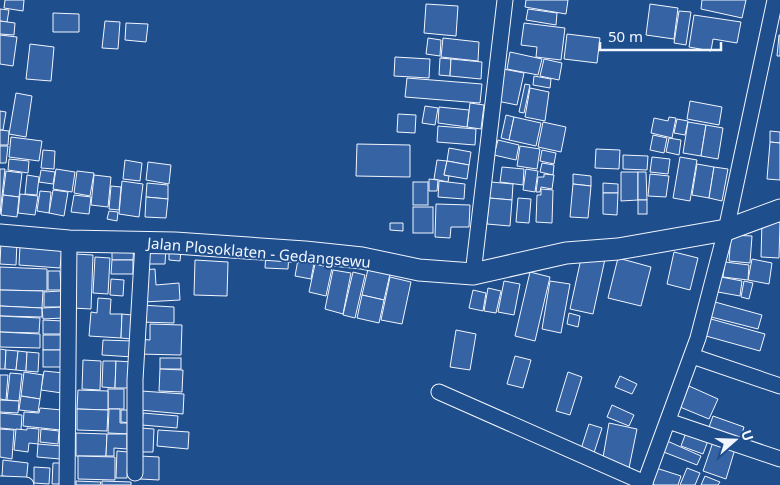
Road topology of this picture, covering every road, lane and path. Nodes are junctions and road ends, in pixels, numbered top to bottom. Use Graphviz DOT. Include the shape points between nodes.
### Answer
graph roads {
  1 [pos="505,0"];
  2 [pos="776,0"];
  3 [pos="780,210"];
  4 [pos="726,230"];
  5 [pos="0,235"];
  6 [pos="70,241"];
  7 [pos="143,242"];
  8 [pos="473,274"];
  9 [pos="692,356"];
  10 [pos="780,386"];
  11 [pos="439,392"];
  12 [pos="668,421"];
  13 [pos="780,459"];
  14 [pos="135,473"];
  15 [pos="0,484"];
  16 [pos="645,484"];
  17 [pos="26,485"];
  18 [pos="67,485"];
  1 -- 8 [label="street"];
  2 -- 4 [label="street"];
  3 -- 4 [label="main road, Jalan Plosoklaten - Gedangsewu"];
  4 -- 8 [label="main road, Jalan Plosoklaten - Gedangsewu" via="618,249 566,253"];
  4 -- 9 [label="street"];
  5 -- 6 [label="main road, Jalan Plosoklaten - Gedangsewu"];
  6 -- 7 [label="main road, Jalan Plosoklaten - Gedangsewu"];
  6 -- 18 [label="street"];
  7 -- 8 [label="main road, Jalan Plosoklaten - Gedangsewu" via="362,258 419,270"];
  7 -- 14 [label="street"];
  9 -- 10 [label="street"];
  9 -- 12 [label="street"];
  11 -- 16 [label="street"];
  12 -- 13 [label="street"];
  12 -- 16 [label="street"];
  15 -- 17 [label="street"];
}
